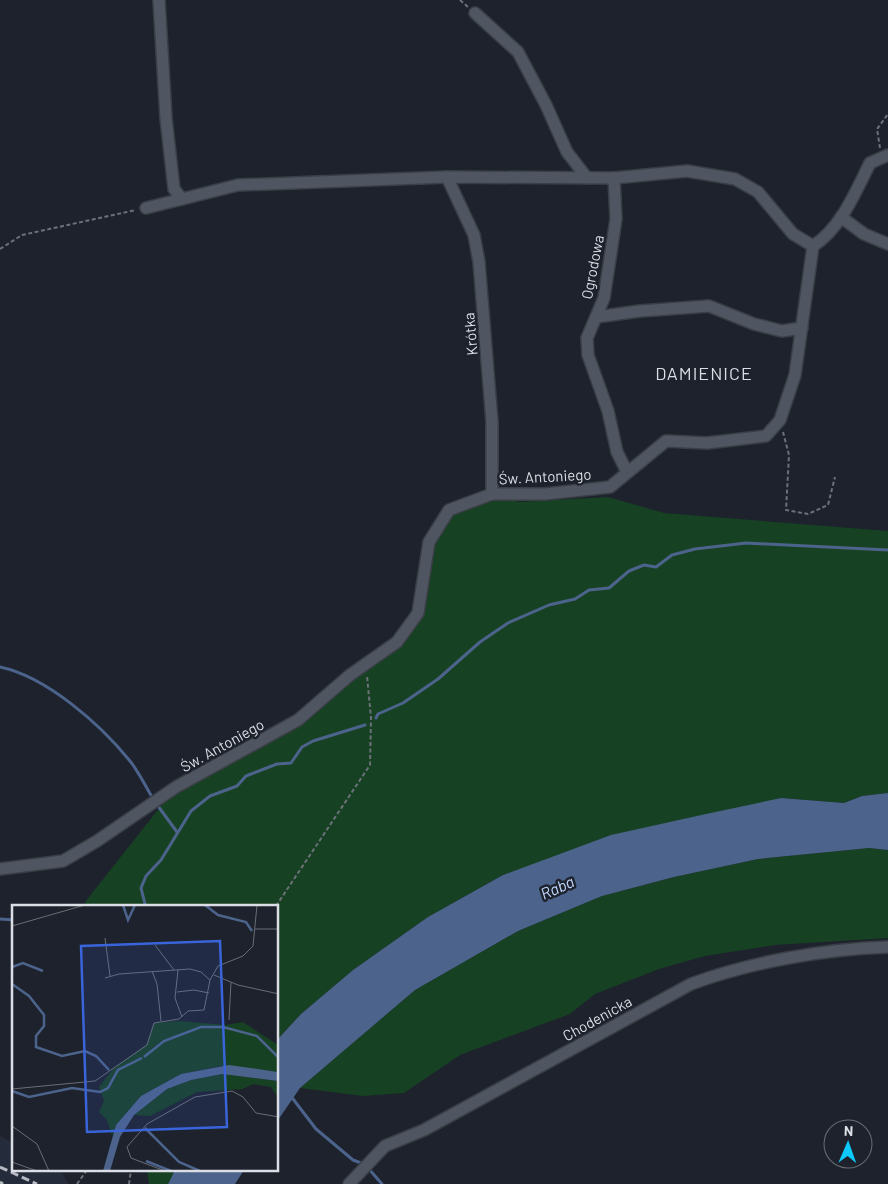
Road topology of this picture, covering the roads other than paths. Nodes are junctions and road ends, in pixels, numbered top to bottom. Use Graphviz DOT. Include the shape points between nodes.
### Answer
graph roads {
  1 [pos="159,0"];
  2 [pos="475,13"];
  3 [pos="885,156"];
  4 [pos="447,177"];
  5 [pos="587,178"];
  6 [pos="614,178"];
  7 [pos="182,199"];
  8 [pos="146,208"];
  9 [pos="841,217"];
  10 [pos="888,244"];
  11 [pos="813,246"];
  12 [pos="596,317"];
  13 [pos="802,328"];
  14 [pos="627,472"];
  15 [pos="492,494"];
  16 [pos="0,869"];
  17 [pos="888,947"];
  18 [pos="349,1184"];
  1 -- 7 [label="street" via="174,189"];
  2 -- 5 [label="street" via="518,52 567,152"];
  3 -- 9 [label="street" via="870,163"];
  4 -- 5 [label="street"];
  4 -- 7 [label="street" via="238,185"];
  4 -- 15 [label="street, Krótka" via="474,235 479,262 492,422"];
  5 -- 6 [label="street"];
  6 -- 11 [label="street" via="687,171 735,179 758,192 792,234"];
  6 -- 12 [label="street, Ogrodowa" via="616,219 604,298"];
  7 -- 8 [label="street"];
  9 -- 10 [label="street" via="864,234"];
  9 -- 11 [label="street" via="828,236"];
  11 -- 13 [label="street, Św. Antoniego"];
  12 -- 13 [label="street" via="709,306 782,331"];
  12 -- 14 [label="street, Ogrodowa" via="587,338 588,355 608,411 617,452"];
  13 -- 14 [label="street, Św. Antoniego" via="795,374 780,420 766,436 707,443 666,441"];
  14 -- 15 [label="street, Św. Antoniego" via="610,486 545,494"];
  15 -- 16 [label="street, Św. Antoniego" via="449,510 429,542 418,613 397,642 298,720 176,787 63,861"];
  17 -- 18 [label="street, Chodenicka" via="863,948 727,971 691,984 424,1130 385,1146"];
}
